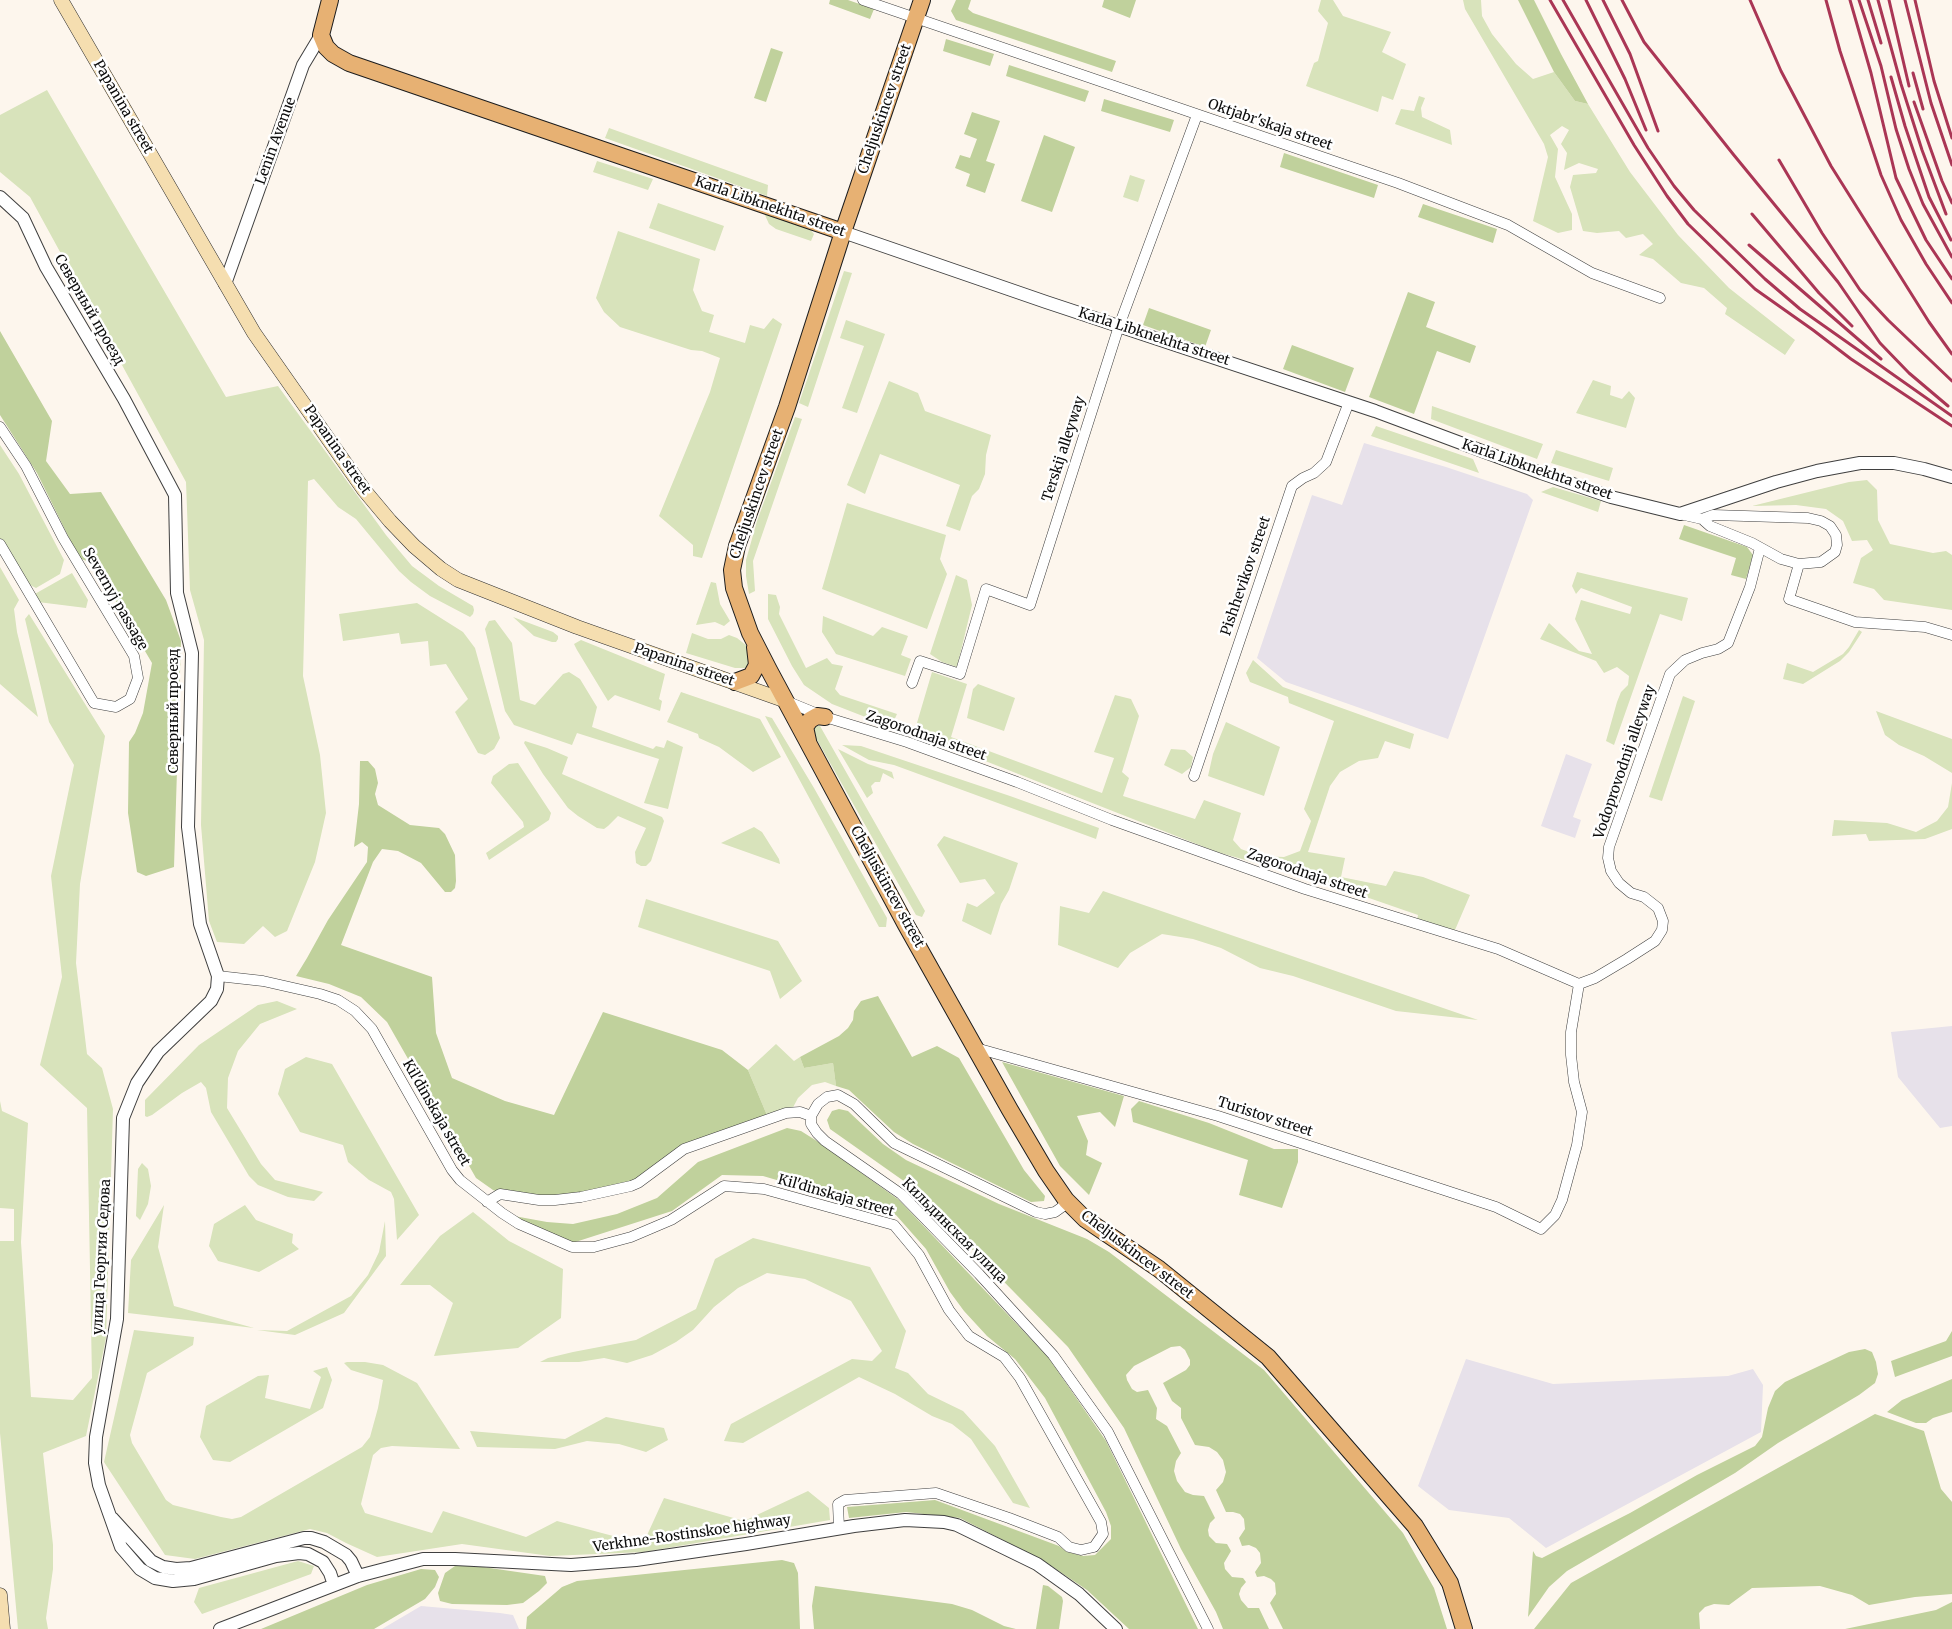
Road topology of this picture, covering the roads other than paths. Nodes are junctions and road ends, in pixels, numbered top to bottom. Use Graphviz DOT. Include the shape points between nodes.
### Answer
graph roads {
  1 [pos="61,0"];
  2 [pos="330,0"];
  3 [pos="862,0"];
  4 [pos="922,0"];
  5 [pos="916,19"];
  6 [pos="321,36"];
  7 [pos="1197,115"];
  8 [pos="0,197"];
  9 [pos="843,232"];
  10 [pos="225,284"];
  11 [pos="1660,298"];
  12 [pos="1118,326"];
  13 [pos="1349,402"];
  14 [pos="0,427"];
  15 [pos="1952,477"];
  16 [pos="1680,514"];
  17 [pos="1702,519"];
  18 [pos="0,544"];
  19 [pos="1760,548"];
  20 [pos="1800,564"];
  21 [pos="750,633"];
  22 [pos="1952,635"];
  23 [pos="735,682"];
  24 [pos="912,683"];
  25 [pos="786,701"];
  26 [pos="825,717"];
  27 [pos="808,743"];
  28 [pos="1194,776"];
  29 [pos="218,976"];
  30 [pos="1579,984"];
  31 [pos="976,1048"];
  32 [pos="811,1116"];
  33 [pos="1066,1200"];
  34 [pos="487,1202"];
  35 [pos="109,1514"];
  36 [pos="839,1528"];
  37 [pos="358,1576"];
  38 [pos="334,1585"];
  39 [pos="0,1595"];
  40 [pos="3,1629"];
  41 [pos="220,1629"];
  42 [pos="1116,1629"];
  43 [pos="1208,1629"];
  44 [pos="1464,1629"];
  1 -- 10 [label="main road, Papanina street"];
  2 -- 6 [label="main road, Lenin Avenue"];
  3 -- 5 [label="street, Oktjabr'skaja street"];
  4 -- 5 [label="main road, Cheljuskincev street"];
  5 -- 7 [label="street, Oktjabr'skaja street"];
  5 -- 9 [label="main road, Cheljuskincev street"];
  6 -- 9 [label="main road, Karla Libknekhta street" via="333,54 349,63"];
  6 -- 10 [label="street, Lenin Avenue" via="303,66"];
  7 -- 11 [label="street, Oktjabr'skaja street" via="1398,183 1508,225 1592,273"];
  7 -- 12 [label="street, Terskij alleyway"];
  8 -- 29 [label="street, Северный проезд" via="23,218 46,267 175,495 177,593 192,653 188,827 200,924"];
  9 -- 12 [label="street, Karla Libknekhta street"];
  9 -- 21 [label="main road, Cheljuskincev street" via="787,407 737,546 732,570 734,588"];
  10 -- 23 [label="main road, Papanina street" via="266,351 364,490 390,521 441,569 458,580 577,627"];
  12 -- 13 [label="street, Karla Libknekhta street"];
  12 -- 24 [label="street, Terskij alleyway" via="1030,604 986,590 960,674 920,661"];
  13 -- 16 [label="street, Karla Libknekhta street" via="1567,482"];
  13 -- 28 [label="street, Pishhevikov street" via="1326,462 1292,486"];
  14 -- 18 [label="street, Severnyj passage" via="26,466 63,538 134,656 138,678 130,699 116,707 94,703"];
  15 -- 16 [label="street" via="1894,463 1860,463 1776,482"];
  16 -- 17 [label="street, Karla Libknekhta street"];
  17 -- 19 [label="street, Karla Libknekhta street" via="1710,526"];
  17 -- 20 [label="street" via="1713,515 1787,516 1821,521 1830,526 1837,540 1835,552 1821,562"];
  19 -- 20 [label="street, Karla Libknekhta street"];
  19 -- 30 [label="street, Vodoprovodnij alleyway" via="1750,587 1728,644 1685,660 1670,674 1609,847 1611,871 1631,893 1644,897 1658,908 1663,921 1662,930 1655,941 1595,978"];
  20 -- 22 [label="street" via="1789,599 1855,622 1925,627"];
  21 -- 23 [label="main road" via="757,665 751,676"];
  21 -- 25 [label="main road, Cheljuskincev street"];
  23 -- 25 [label="main road, Papanina street"];
  25 -- 26 [label="street, Zagorodnaja street"];
  25 -- 27 [label="main road, Cheljuskincev street"];
  26 -- 27 [label="main road" via="817,716 805,727"];
  26 -- 30 [label="street, Zagorodnaja street" via="1017,782 1112,820 1306,889 1498,949"];
  27 -- 31 [label="main road, Cheljuskincev street"];
  29 -- 34 [label="street, Kil'dinskaja street" via="263,981 338,1000 364,1019 452,1170"];
  29 -- 35 [label="street, улица Георгия Седова" via="217,989 211,1001 158,1052 137,1082 123,1118 117,1319 95,1463"];
  30 -- 31 [label="street, Turistov street" via="1571,1032 1571,1056 1582,1112 1562,1200 1555,1214 1541,1229 1496,1207 1218,1116"];
  31 -- 33 [label="main road, Cheljuskincev street"];
  32 -- 33 [label="street" via="827,1097 838,1095 854,1104 894,1143 1036,1212 1055,1212"];
  32 -- 34 [label="street" via="800,1112 786,1113 684,1149 632,1186 555,1200 500,1194"];
  32 -- 43 [label="street, Кильдинская улица" via="811,1124 817,1133 901,1194 1053,1355 1108,1432"];
  33 -- 44 [label="main road, Cheljuskincev street" via="1085,1219 1159,1269 1268,1357 1415,1526 1450,1583"];
  34 -- 36 [label="street, Kil'dinskaja street" via="519,1224 572,1247 594,1248 671,1220 724,1186 764,1189 894,1225 919,1255 949,1310 969,1336 1004,1357 1020,1378 1101,1522 1103,1534 1094,1547 1081,1550 1023,1523 936,1493 844,1500 838,1504"];
  35 -- 37 [label="street, улица Георгия Седова" via="151,1562 162,1567 191,1568 311,1538 346,1555"];
  35 -- 38 [label="street, улица Георгия Седова" via="116,1537 129,1558 155,1578 173,1581 194,1579 276,1556 299,1553 323,1562"];
  36 -- 37 [label="street, Verkhne-Rostinskoe highway" via="636,1560 571,1565 423,1559"];
  36 -- 42 [label="street, Verkhne-Rostinskoe highway" via="905,1520 957,1526 1037,1564 1079,1594"];
  37 -- 38 [label="street, Verkhne-Rostinskoe highway"];
  38 -- 41 [label="street, Verkhne-Rostinskoe highway"];
  39 -- 40 [label="main road"];
}
